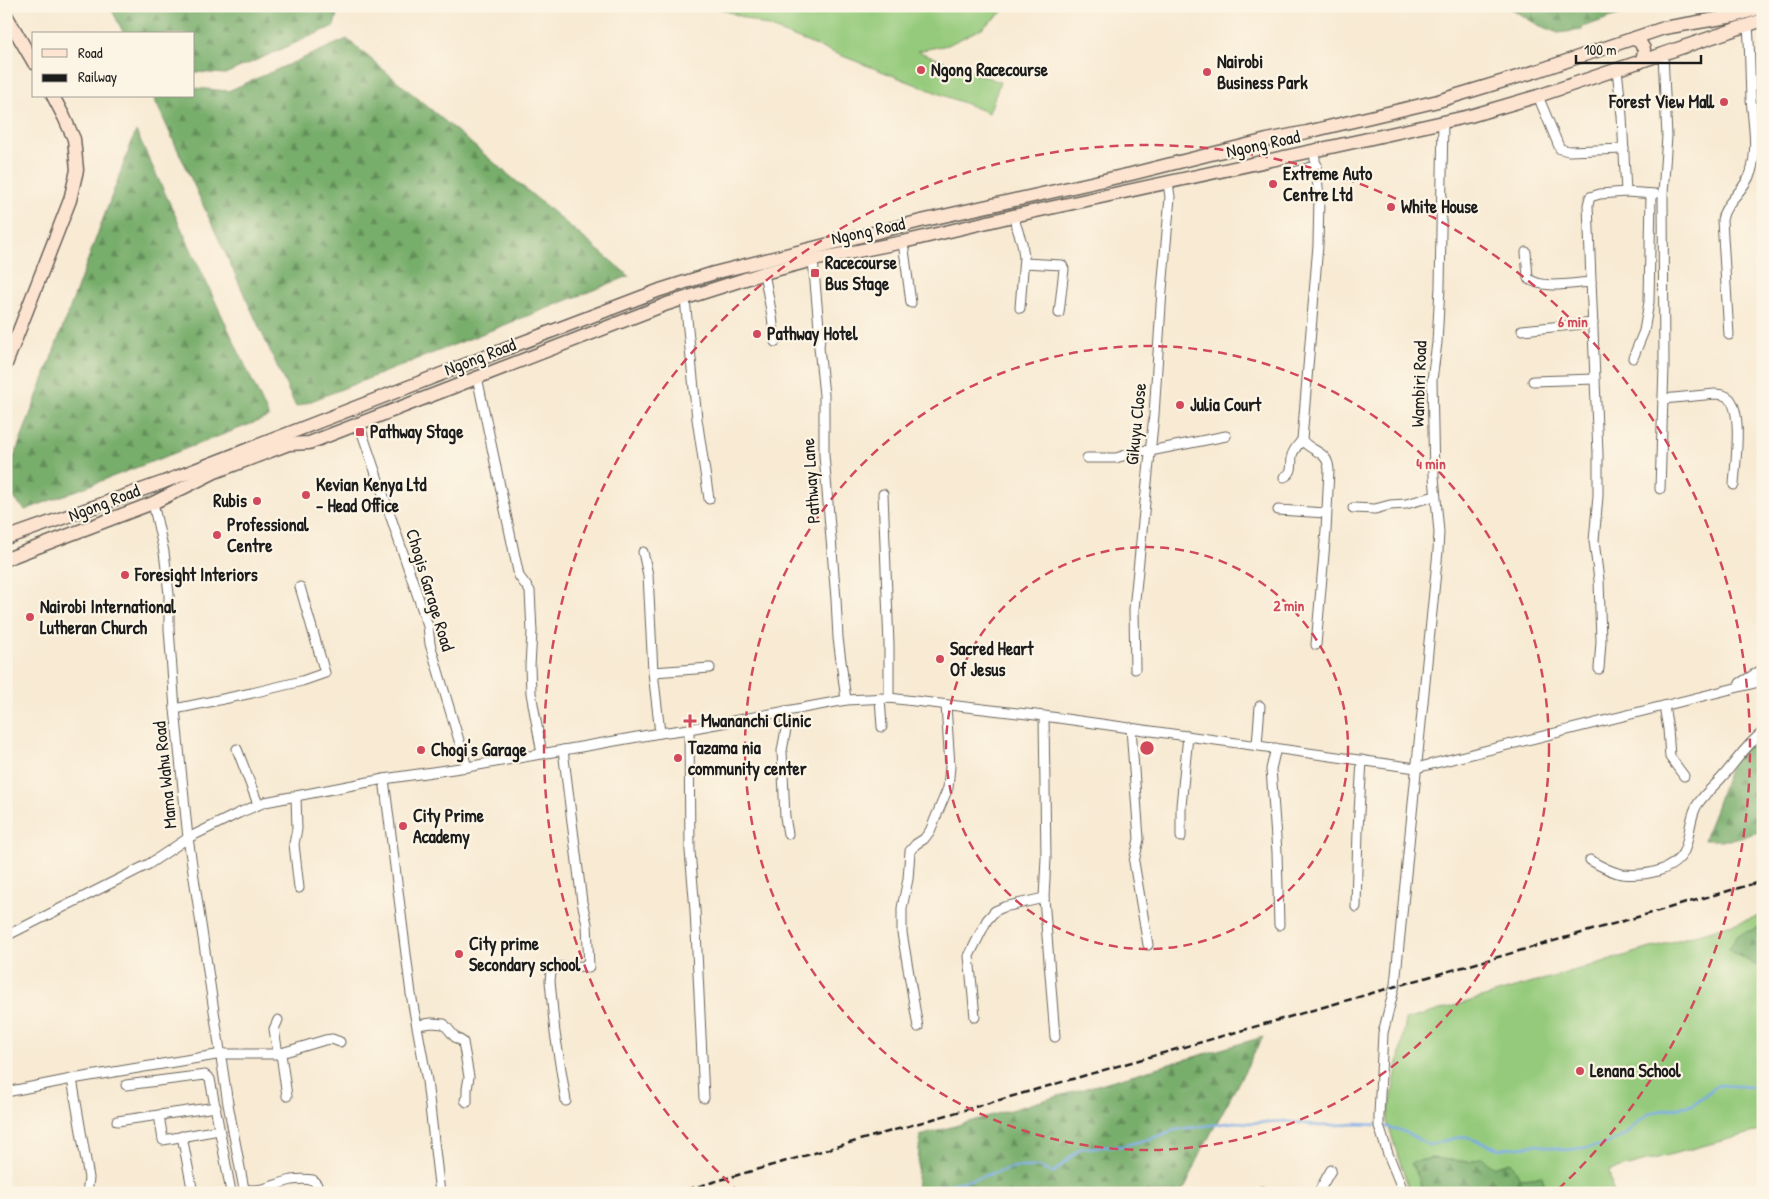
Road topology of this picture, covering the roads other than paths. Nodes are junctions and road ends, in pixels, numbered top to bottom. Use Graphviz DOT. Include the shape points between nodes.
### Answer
graph roads {
  1 [pos="1763,7"];
  2 [pos="6,15"];
  3 [pos="1763,20"];
  4 [pos="1748,26"];
  5 [pos="1632,39"];
  6 [pos="1663,54"];
  7 [pos="32,60"];
  8 [pos="1640,62"];
  9 [pos="1617,70"];
  10 [pos="1538,96"];
  11 [pos="54,98"];
  12 [pos="1438,100"];
  13 [pos="1443,121"];
  14 [pos="1624,149"];
  15 [pos="1314,150"];
  16 [pos="1317,165"];
  17 [pos="1288,174"];
  18 [pos="1168,183"];
  19 [pos="1626,192"];
  20 [pos="1651,194"];
  21 [pos="1663,194"];
  22 [pos="1013,216"];
  23 [pos="903,242"];
  24 [pos="1526,252"];
  25 [pos="813,260"];
  26 [pos="1024,262"];
  27 [pos="764,274"];
  28 [pos="1590,282"];
  29 [pos="684,300"];
  30 [pos="911,303"];
  31 [pos="1020,308"];
  32 [pos="1059,313"];
  33 [pos="1593,324"];
  34 [pos="1522,330"];
  35 [pos="1728,334"];
  36 [pos="775,342"];
  37 [pos="1633,358"];
  38 [pos="6,364"];
  39 [pos="477,377"];
  40 [pos="1595,379"];
  41 [pos="1533,381"];
  42 [pos="1663,399"];
  43 [pos="359,424"];
  44 [pos="1226,436"];
  45 [pos="1302,440"];
  46 [pos="1150,451"];
  47 [pos="1087,458"];
  48 [pos="1284,477"];
  49 [pos="1734,485"];
  50 [pos="1660,489"];
  51 [pos="883,494"];
  52 [pos="1435,496"];
  53 [pos="709,499"];
  54 [pos="153,503"];
  55 [pos="1353,508"];
  56 [pos="1278,510"];
  57 [pos="1326,513"];
  58 [pos="6,538"];
  59 [pos="643,552"];
  60 [pos="6,559"];
  61 [pos="300,587"];
  62 [pos="1316,645"];
  63 [pos="710,668"];
  64 [pos="1135,669"];
  65 [pos="1599,669"];
  66 [pos="1763,669"];
  67 [pos="653,672"];
  68 [pos="1763,680"];
  69 [pos="1733,688"];
  70 [pos="885,698"];
  71 [pos="846,700"];
  72 [pos="946,705"];
  73 [pos="1260,706"];
  74 [pos="1664,706"];
  75 [pos="174,709"];
  76 [pos="785,712"];
  77 [pos="1044,716"];
  78 [pos="882,727"];
  79 [pos="1131,728"];
  80 [pos="689,729"];
  81 [pos="1763,732"];
  82 [pos="660,733"];
  83 [pos="1188,736"];
  84 [pos="1257,745"];
  85 [pos="1276,748"];
  86 [pos="237,749"];
  87 [pos="563,750"];
  88 [pos="542,754"];
  89 [pos="1362,760"];
  90 [pos="466,767"];
  91 [pos="1416,768"];
  92 [pos="1684,776"];
  93 [pos="384,779"];
  94 [pos="296,797"];
  95 [pos="258,804"];
  96 [pos="788,834"];
  97 [pos="1181,837"];
  98 [pos="188,838"];
  99 [pos="1590,860"];
  100 [pos="299,888"];
  101 [pos="1044,898"];
  102 [pos="1356,907"];
  103 [pos="1279,926"];
  104 [pos="6,936"];
  105 [pos="1148,945"];
  106 [pos="975,1017"];
  107 [pos="278,1020"];
  108 [pos="417,1025"];
  109 [pos="918,1027"];
  110 [pos="1055,1037"];
  111 [pos="340,1042"];
  112 [pos="222,1054"];
  113 [pos="280,1054"];
  114 [pos="72,1079"];
  115 [pos="126,1085"];
  116 [pos="6,1092"];
  117 [pos="287,1096"];
  118 [pos="704,1098"];
  119 [pos="465,1100"];
  120 [pos="566,1102"];
  121 [pos="216,1107"];
  122 [pos="159,1115"];
  123 [pos="117,1121"];
  124 [pos="219,1130"];
  125 [pos="182,1136"];
  126 [pos="1331,1170"];
  127 [pos="244,1189"];
  128 [pos="231,1192"];
  129 [pos="255,1192"];
  130 [pos="87,1193"];
  131 [pos="193,1193"];
  132 [pos="318,1193"];
  133 [pos="440,1193"];
  134 [pos="1318,1193"];
  135 [pos="1404,1193"];
  1 -- 5 [label="main road, Ngong Road" via="1734,16 1664,28"];
  2 -- 7 [label="main road"];
  3 -- 4 [label="main road, Ngong Road"];
  4 -- 6 [label="main road, Ngong Road"];
  4 -- 35 [label="street" via="1753,161 1744,187 1723,211"];
  5 -- 8 [label="main road" via="1639,41 1644,49"];
  5 -- 12 [label="main road, Ngong Road"];
  6 -- 8 [label="main road, Ngong Road"];
  6 -- 21 [label="street" via="1667,136"];
  8 -- 9 [label="main road, Ngong Road"];
  9 -- 10 [label="main road, Ngong Road"];
  9 -- 14 [label="street"];
  10 -- 13 [label="main road, Ngong Road"];
  10 -- 14 [label="street" via="1560,148 1569,151"];
  11 -- 38 [label="main road" via="74,139 76,170 70,200"];
  12 -- 13 [label="main road"];
  12 -- 58 [label="main road, Ngong Road" via="714,273 660,290 164,482"];
  13 -- 15 [label="main road, Ngong Road"];
  13 -- 52 [label="street, Wambiri Road" via="1440,287 1432,380"];
  14 -- 19 [label="street"];
  15 -- 16 [label="street"];
  15 -- 18 [label="main road, Ngong Road"];
  16 -- 17 [label="street"];
  16 -- 45 [label="street" via="1316,291"];
  18 -- 22 [label="main road, Ngong Road"];
  18 -- 46 [label="street, Gikuyu Close" via="1168,234"];
  19 -- 20 [label="street"];
  19 -- 28 [label="street" via="1590,197 1587,219"];
  20 -- 21 [label="street"];
  20 -- 37 [label="street" via="1649,302 1644,331"];
  21 -- 42 [label="street"];
  22 -- 23 [label="main road, Ngong Road"];
  22 -- 26 [label="street" via="1024,250"];
  23 -- 25 [label="main road, Ngong Road"];
  23 -- 30 [label="street"];
  24 -- 28 [label="street" via="1528,278 1532,282 1543,285"];
  25 -- 27 [label="main road, Ngong Road"];
  25 -- 71 [label="street, Pathway Lane" via="820,338 824,455"];
  26 -- 31 [label="street"];
  26 -- 32 [label="street" via="1062,265"];
  27 -- 29 [label="main road, Ngong Road"];
  27 -- 36 [label="street"];
  28 -- 33 [label="street"];
  29 -- 39 [label="main road, Ngong Road"];
  29 -- 53 [label="street"];
  33 -- 34 [label="street"];
  33 -- 40 [label="street"];
  39 -- 43 [label="main road, Ngong Road"];
  39 -- 88 [label="street" via="519,576 530,590 531,693"];
  40 -- 41 [label="street"];
  40 -- 65 [label="street" via="1598,496 1594,541 1601,641"];
  42 -- 49 [label="street" via="1715,394 1730,400 1738,439"];
  42 -- 50 [label="street"];
  43 -- 54 [label="main road, Ngong Road" via="309,443 289,444 215,472"];
  43 -- 90 [label="street, Chogis Garage Road" via="428,626 430,644"];
  44 -- 46 [label="street"];
  45 -- 48 [label="street" via="1293,452 1290,472"];
  45 -- 57 [label="street" via="1326,457 1328,463"];
  46 -- 47 [label="street" via="1138,450 1116,458"];
  46 -- 64 [label="street, Gikuyu Close" via="1134,609"];
  51 -- 70 [label="street" via="889,645"];
  52 -- 55 [label="street" via="1375,509"];
  52 -- 91 [label="street, Wambiri Road" via="1438,550"];
  54 -- 60 [label="main road, Ngong Road"];
  54 -- 75 [label="street, Mama Wahu Road" via="169,594"];
  56 -- 57 [label="street"];
  57 -- 62 [label="street"];
  59 -- 67 [label="street" via="648,575"];
  61 -- 75 [label="street" via="325,673 252,693"];
  63 -- 67 [label="street"];
  66 -- 69 [label="street"];
  67 -- 82 [label="street"];
  68 -- 69 [label="street"];
  69 -- 74 [label="street"];
  70 -- 71 [label="street"];
  70 -- 72 [label="street"];
  70 -- 78 [label="street"];
  71 -- 76 [label="street"];
  72 -- 77 [label="street"];
  72 -- 109 [label="street" via="950,766 948,788 930,831 910,851 902,908 902,933"];
  73 -- 84 [label="street"];
  74 -- 91 [label="street"];
  74 -- 92 [label="street" via="1670,757"];
  75 -- 98 [label="street, Mama Wahu Road"];
  76 -- 80 [label="street"];
  76 -- 96 [label="street" via="782,751 784,818"];
  77 -- 79 [label="street"];
  77 -- 101 [label="street"];
  79 -- 83 [label="street"];
  79 -- 105 [label="street" via="1139,839 1134,862"];
  80 -- 82 [label="street"];
  80 -- 118 [label="street" via="690,851"];
  81 -- 99 [label="street" via="1745,748 1697,805 1685,848 1675,862 1658,871 1622,874"];
  82 -- 87 [label="street"];
  83 -- 84 [label="street"];
  83 -- 97 [label="street"];
  84 -- 85 [label="street"];
  85 -- 89 [label="street"];
  85 -- 103 [label="street" via="1271,768"];
  86 -- 95 [label="street"];
  87 -- 88 [label="street"];
  87 -- 120 [label="street" via="587,924 589,963 588,968 586,964 557,968 551,972 555,1033"];
  88 -- 90 [label="street"];
  89 -- 91 [label="street"];
  89 -- 102 [label="street"];
  90 -- 93 [label="street"];
  91 -- 135 [label="street, Wambiri Road" via="1395,986 1383,1033 1379,1086 1379,1126"];
  93 -- 94 [label="street"];
  93 -- 108 [label="street"];
  94 -- 95 [label="street"];
  94 -- 100 [label="street" via="294,844"];
  95 -- 98 [label="street"];
  98 -- 104 [label="street, Mama Wahu Road" via="149,864"];
  98 -- 112 [label="street"];
  101 -- 106 [label="street" via="1004,907 987,920 969,956"];
  101 -- 110 [label="street"];
  107 -- 113 [label="street" via="274,1029"];
  108 -- 119 [label="street" via="444,1024 462,1042 469,1077 468,1102"];
  108 -- 133 [label="street"];
  111 -- 113 [label="street" via="325,1040"];
  112 -- 113 [label="street"];
  112 -- 114 [label="street"];
  112 -- 127 [label="street"];
  113 -- 117 [label="street"];
  114 -- 116 [label="street"];
  114 -- 130 [label="street" via="89,1178"];
  115 -- 121 [label="street" via="205,1075 210,1078"];
  121 -- 122 [label="street"];
  121 -- 124 [label="street"];
  122 -- 123 [label="street"];
  122 -- 125 [label="street" via="163,1140"];
  124 -- 125 [label="street"];
  124 -- 128 [label="street"];
  125 -- 131 [label="street"];
  126 -- 134 [label="street"];
  127 -- 128 [label="street"];
  127 -- 129 [label="street"];
  129 -- 132 [label="street" via="304,1179 313,1180"];
}
